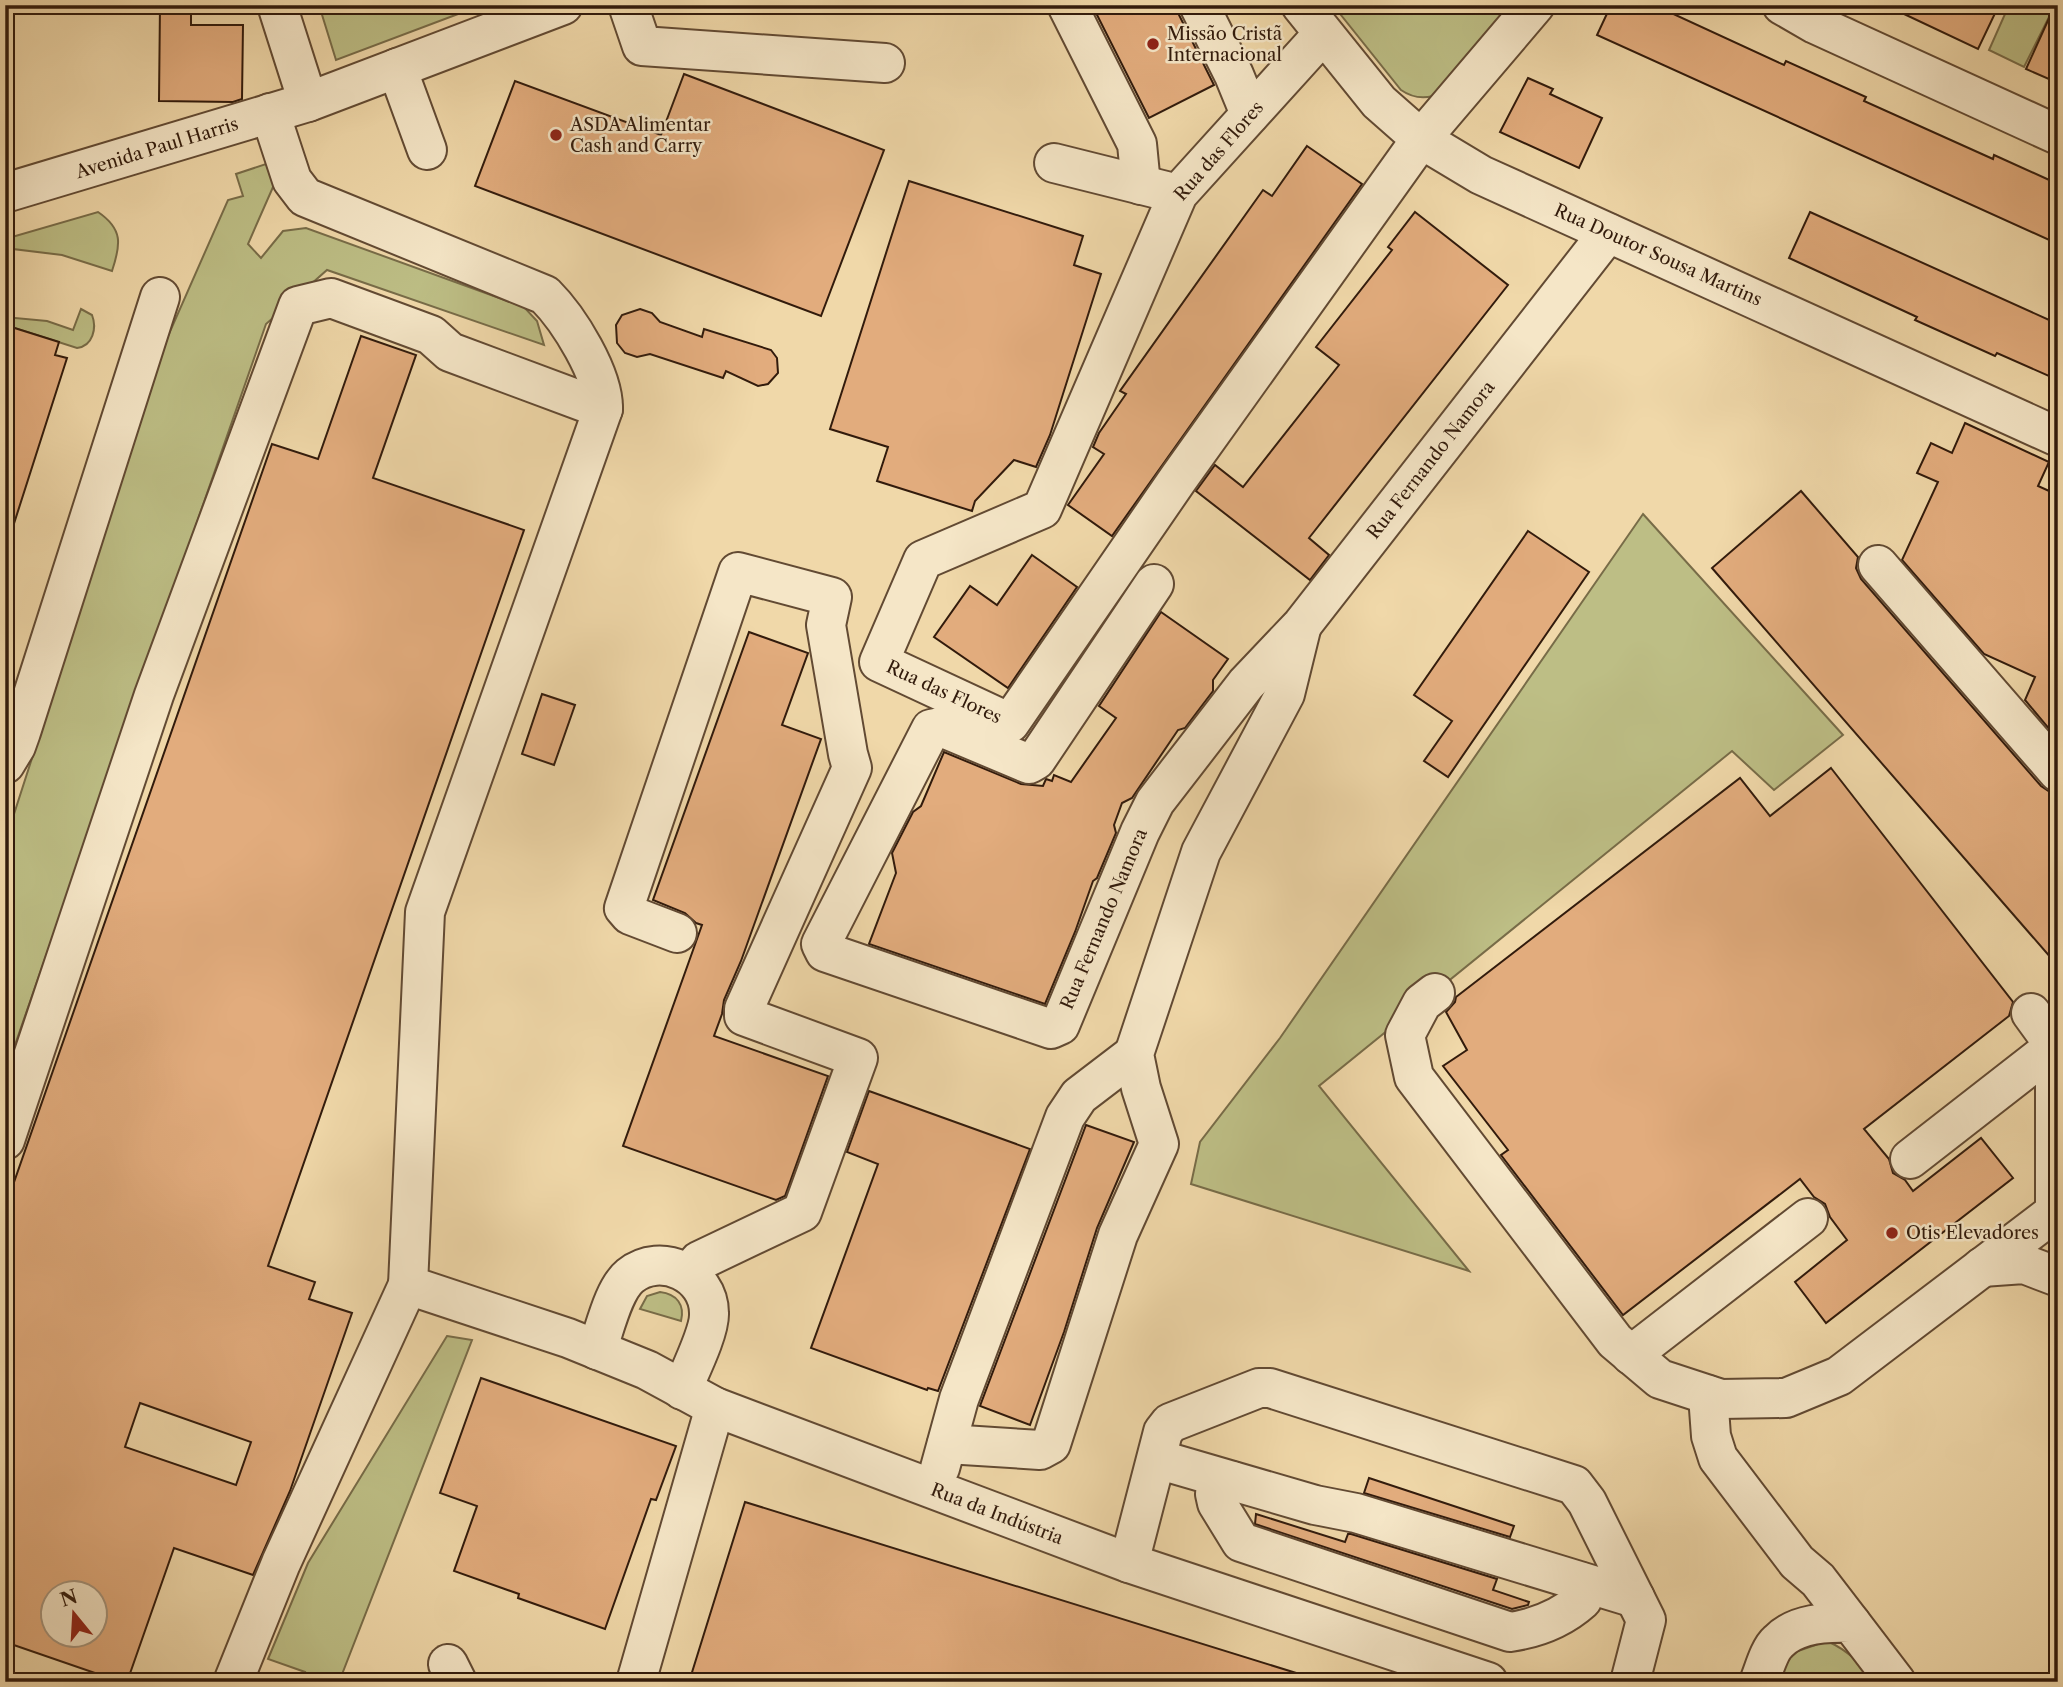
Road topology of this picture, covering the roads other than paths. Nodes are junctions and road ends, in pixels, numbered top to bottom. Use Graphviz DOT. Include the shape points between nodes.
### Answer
graph roads {
  1 [pos="276,5"];
  2 [pos="628,5"];
  3 [pos="1067,5"];
  4 [pos="1199,5"];
  5 [pos="1535,5"];
  6 [pos="1782,5"];
  7 [pos="542,9"];
  8 [pos="1312,19"];
  9 [pos="885,63"];
  10 [pos="397,68"];
  11 [pos="291,107"];
  12 [pos="1250,114"];
  13 [pos="2058,135"];
  14 [pos="1421,139"];
  15 [pos="427,150"];
  16 [pos="1054,163"];
  17 [pos="1141,185"];
  18 [pos="5,193"];
  19 [pos="1178,194"];
  20 [pos="1608,233"];
  21 [pos="160,297"];
  22 [pos="603,409"];
  23 [pos="2058,437"];
  24 [pos="1878,565"];
  25 [pos="1154,584"];
  26 [pos="1302,625"];
  27 [pos="5,764"];
  28 [pos="2058,772"];
  29 [pos="677,933"];
  30 [pos="1435,993"];
  31 [pos="2031,1013"];
  32 [pos="2055,1046"];
  33 [pos="1134,1054"];
  34 [pos="5,1140"];
  35 [pos="1910,1159"];
  36 [pos="2056,1216"];
  37 [pos="1808,1218"];
  38 [pos="1982,1268"];
  39 [pos="690,1274"];
  40 [pos="2058,1278"];
  41 [pos="408,1285"];
  42 [pos="597,1350"];
  43 [pos="1631,1355"];
  44 [pos="1708,1395"];
  45 [pos="699,1399"];
  46 [pos="947,1444"];
  47 [pos="1157,1459"];
  48 [pos="1232,1481"];
  49 [pos="935,1490"];
  50 [pos="1797,1562"];
  51 [pos="1129,1563"];
  52 [pos="1581,1582"];
  53 [pos="1635,1598"];
  54 [pos="1851,1623"];
  55 [pos="1777,1642"];
  56 [pos="233,1682"];
  57 [pos="636,1682"];
  58 [pos="1489,1682"];
  59 [pos="1630,1682"];
  60 [pos="1759,1682"];
  61 [pos="1896,1682"];
  1 -- 11 [label="street"];
  2 -- 9 [label="street" via="642,46"];
  3 -- 17 [label="street" via="1137,144"];
  4 -- 12 [label="street"];
  5 -- 14 [label="street"];
  6 -- 13 [label="street"];
  7 -- 10 [label="street, Avenida Paul Harris"];
  8 -- 12 [label="street, Rua das Flores"];
  8 -- 14 [label="street, Rua Doutor Sousa Martins" via="1379,102"];
  10 -- 11 [label="street, Avenida Paul Harris"];
  10 -- 15 [label="street"];
  11 -- 18 [label="street, Avenida Paul Harris"];
  11 -- 22 [label="street" via="292,180 305,197 545,295 594,368"];
  12 -- 19 [label="street, Rua das Flores"];
  14 -- 19 [label="street, Rua das Flores" via="1010,723 879,662 923,559 1042,509"];
  14 -- 20 [label="street, Rua Doutor Sousa Martins" via="1481,175"];
  16 -- 17 [label="street"];
  17 -- 19 [label="street"];
  20 -- 23 [label="street, Rua Doutor Sousa Martins"];
  20 -- 26 [label="street, Rua Fernando Namora"];
  21 -- 27 [label="street" via="21,732"];
  22 -- 34 [label="street" via="450,352 431,335 331,298 298,306 154,695"];
  22 -- 41 [label="street" via="425,912"];
  24 -- 28 [label="street"];
  25 -- 26 [label="street, Rua Fernando Namora" via="1037,760 1029,764 942,727 931,729 821,944 825,952 1051,1029 1060,1025 1155,802 1246,684"];
  26 -- 33 [label="street" via="1285,694 1200,852"];
  29 -- 39 [label="street" via="630,915 624,908 738,572 832,597 826,625 852,768 744,1016 858,1058 802,1212 699,1261"];
  30 -- 43 [label="street" via="1422,1003 1405,1035 1413,1077 1615,1341"];
  31 -- 32 [label="street"];
  32 -- 35 [label="street"];
  32 -- 36 [label="street"];
  33 -- 46 [label="street" via="1079,1096 1065,1117"];
  33 -- 46 [label="street" via="1159,1144 1118,1235 1051,1444 1040,1450"];
  36 -- 38 [label="street"];
  37 -- 43 [label="street"];
  38 -- 40 [label="street" via="2024,1264"];
  38 -- 44 [label="street" via="1839,1376 1786,1398"];
  39 -- 42 [label="street" via="659,1265 630,1276 620,1288"];
  39 -- 45 [label="street" via="704,1293 710,1316"];
  41 -- 42 [label="street, Rua da Indústria"];
  41 -- 56 [label="street" via="281,1563"];
  42 -- 45 [label="street, Rua da Indústria" via="647,1370"];
  43 -- 44 [label="street" via="1660,1379"];
  44 -- 50 [label="street" via="1718,1458"];
  45 -- 49 [label="street, Rua da Indústria"];
  45 -- 57 [label="street"];
  46 -- 49 [label="street"];
  47 -- 48 [label="street"];
  47 -- 51 [label="street"];
  47 -- 53 [label="street" via="1163,1432 1170,1423 1258,1388 1270,1388 1574,1485"];
  48 -- 52 [label="street" via="1356,1513"];
  48 -- 52 [label="street" via="1215,1494 1241,1542 1510,1632 1566,1614 1582,1600"];
  49 -- 51 [label="street, Rua da Indústria"];
  50 -- 54 [label="street" via="1818,1580"];
  50 -- 55 [label="street" via="1797,1590"];
  51 -- 58 [label="street, Rua da Indústria"];
  52 -- 53 [label="street"];
  53 -- 59 [label="street" via="1646,1620"];
  54 -- 55 [label="street" via="1803,1627"];
  54 -- 61 [label="street"];
  55 -- 60 [label="street"];
}
